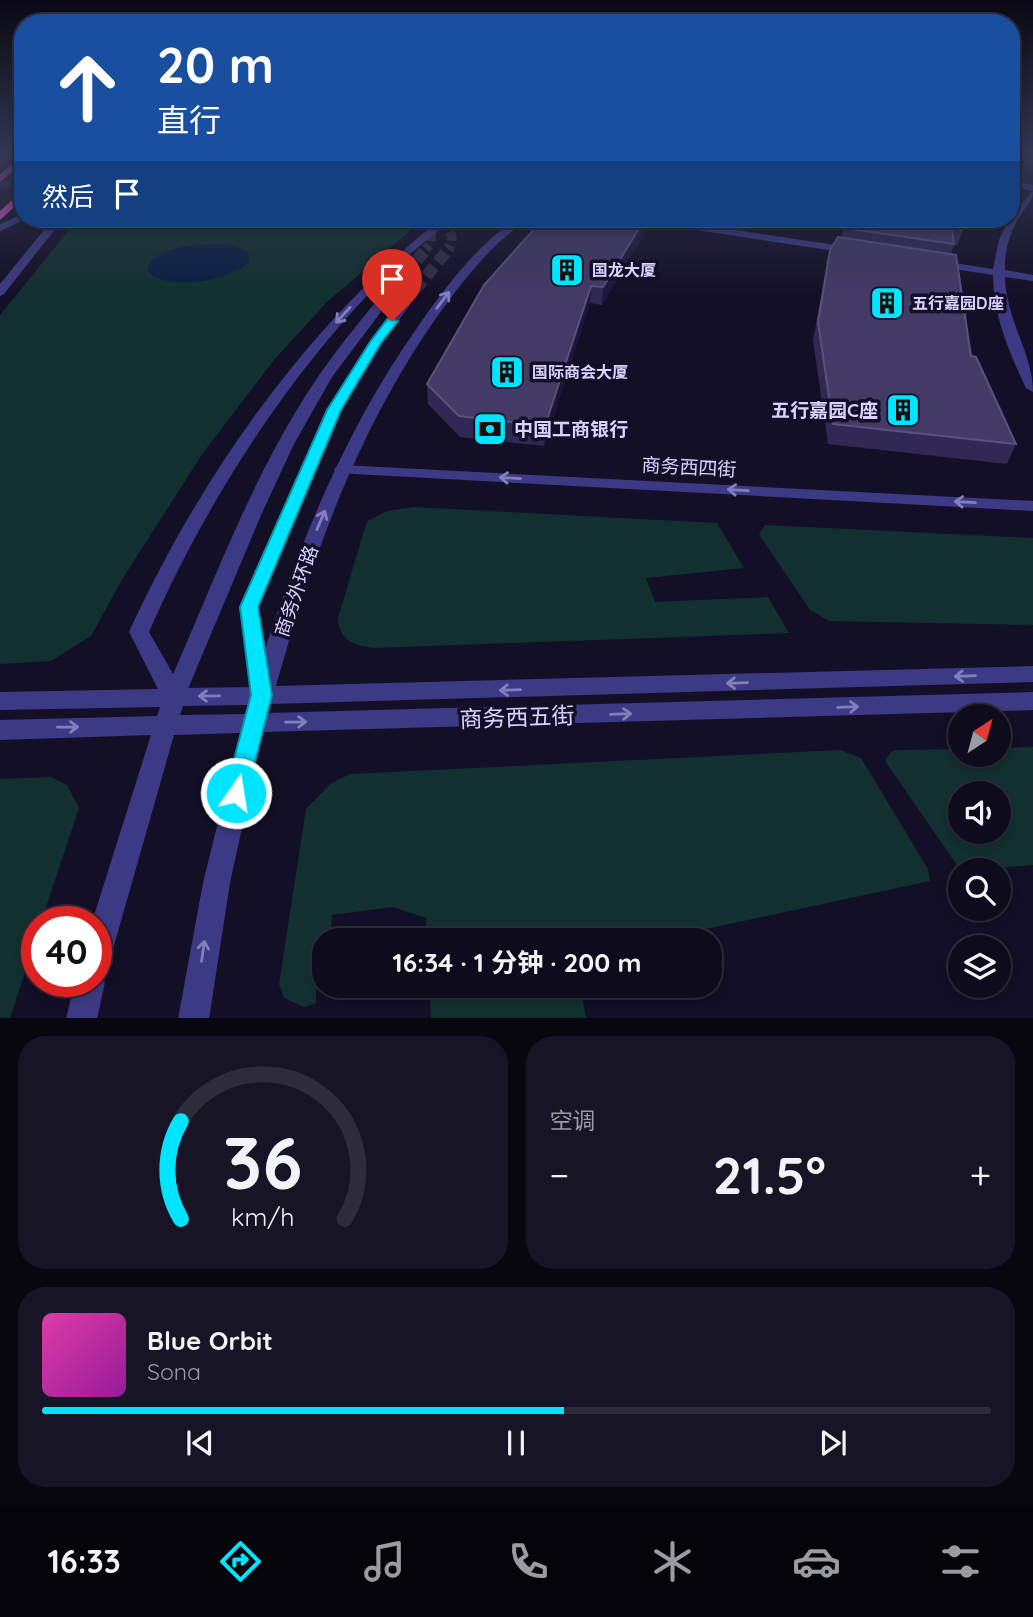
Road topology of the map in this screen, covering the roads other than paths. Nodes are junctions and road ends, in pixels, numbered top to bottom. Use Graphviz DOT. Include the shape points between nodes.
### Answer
graph roads {
  1 [pos="14,202"];
  2 [pos="0,217"];
  3 [pos="51,228"];
  4 [pos="436,228"];
  5 [pos="511,228"];
  6 [pos="712,228"];
  7 [pos="743,228"];
  8 [pos="1009,228"];
  9 [pos="926,258"];
  10 [pos="1000,269"];
  11 [pos="1033,270"];
  12 [pos="1033,278"];
  13 [pos="393,288"];
  14 [pos="415,290"];
  15 [pos="0,292"];
  16 [pos="1033,388"];
  17 [pos="342,470"];
  18 [pos="1033,506"];
  19 [pos="1033,674"];
  20 [pos="262,695"];
  21 [pos="174,697"];
  22 [pos="0,701"];
  23 [pos="1033,701"];
  24 [pos="253,723"];
  25 [pos="165,725"];
  26 [pos="0,730"];
  27 [pos="111,906"];
  28 [pos="86,997"];
  29 [pos="81,1018"];
  30 [pos="193,1018"];
  1 -- 2 [label="highway"];
  3 -- 15 [label="street"];
  4 -- 21 [label="street, one-way" via="384,272 299,365 244,440 178,551 139,632"];
  17 -- 5 [label="street, 商务外环路, one-way" via="404,353 458,281"];
  6 -- 7 [label="street" via="862,248"];
  8 -- 10 [label="street" via="1003,238"];
  9 -- 10 [label="street"];
  10 -- 11 [label="street"];
  10 -- 12 [label="street"];
  10 -- 16 [label="street" via="1001,312"];
  13 -- 21 [label="street" via="305,408"];
  14 -- 20 [label="street" via="334,410 249,607"];
  18 -- 17 [label="street, 商务西四街, one-way"];
  20 -- 17 [label="street, 商务外环路, one-way" via="306,556"];
  19 -- 20 [label="street, 商务西五街, one-way"];
  20 -- 21 [label="street, 商务西五街, one-way"];
  20 -- 24 [label="street, 商务外环路"];
  21 -- 22 [label="street, 商务西五街"];
  21 -- 25 [label="street"];
  24 -- 23 [label="street, 商务西五街, one-way"];
  24 -- 25 [label="street, 商务西五街"];
  30 -- 24 [label="street, 商务外环路, one-way" via="207,923"];
  26 -- 25 [label="street, 商务西五街, one-way"];
  25 -- 27 [label="street"];
  28 -- 29 [label="street"];
}
